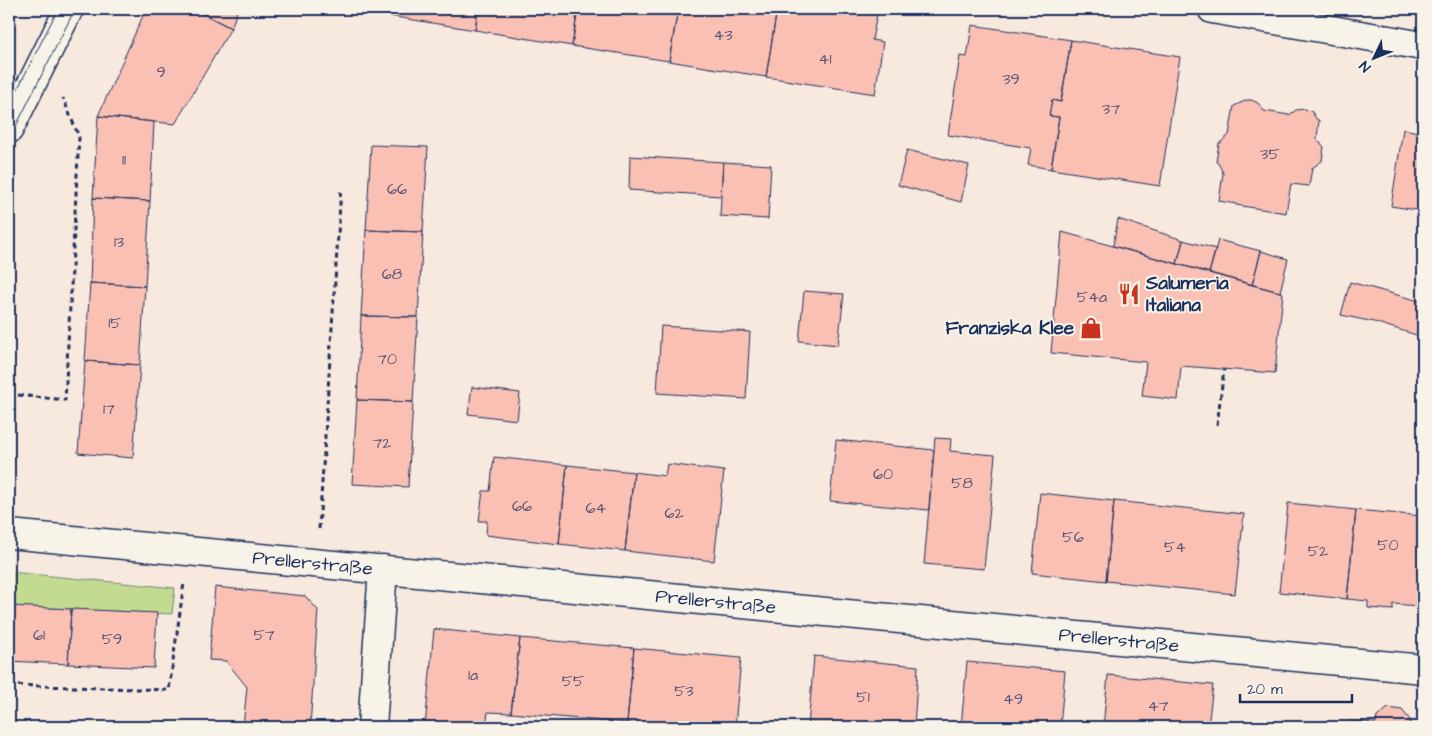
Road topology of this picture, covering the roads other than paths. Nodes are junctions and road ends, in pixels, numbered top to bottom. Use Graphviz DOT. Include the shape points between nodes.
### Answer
graph roads {
  1 [pos="69,9"];
  2 [pos="1212,9"];
  3 [pos="1265,14"];
  4 [pos="1423,46"];
  5 [pos="9,129"];
  6 [pos="9,534"];
  7 [pos="383,569"];
  8 [pos="1423,669"];
  9 [pos="372,727"];
  1 -- 5 [label="street"];
  2 -- 3 [label="street"];
  3 -- 4 [label="street"];
  6 -- 7 [label="street, Prellerstraße"];
  7 -- 8 [label="street, Prellerstraße"];
  7 -- 9 [label="street"];
}
